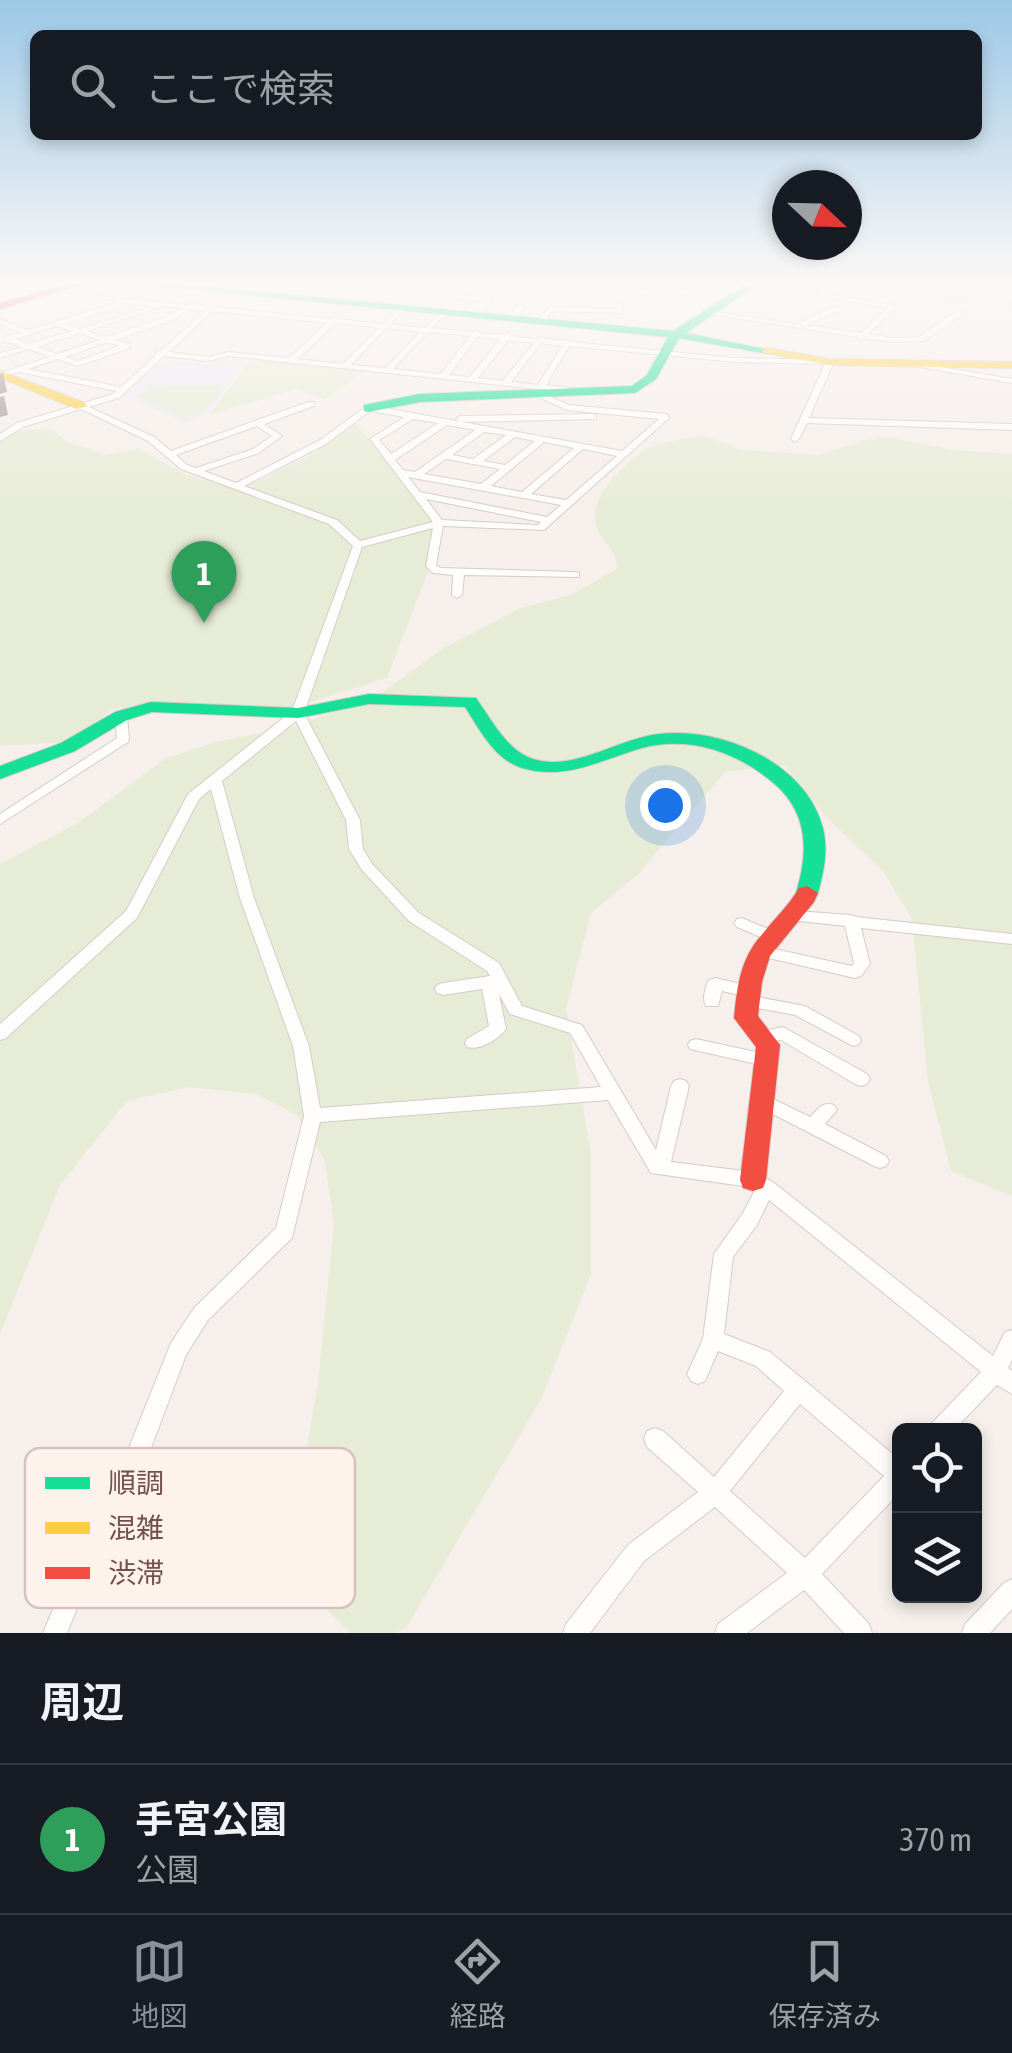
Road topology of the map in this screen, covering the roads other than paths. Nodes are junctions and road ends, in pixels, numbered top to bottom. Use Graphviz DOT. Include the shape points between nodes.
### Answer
graph roads {
  1 [pos="39,360"];
  2 [pos="152,360"];
  3 [pos="294,360"];
  4 [pos="351,360"];
  5 [pos="397,360"];
  6 [pos="453,360"];
  7 [pos="486,360"];
  8 [pos="521,360"];
  9 [pos="555,360"];
  10 [pos="661,360"];
  11 [pos="815,360"];
  12 [pos="830,362"];
  13 [pos="909,364"];
  14 [pos="1012,365"];
  15 [pos="345,366"];
  16 [pos="390,368"];
  17 [pos="5,369"];
  18 [pos="444,376"];
  19 [pos="472,380"];
  20 [pos="1012,381"];
  21 [pos="506,384"];
  22 [pos="123,390"];
  23 [pos="538,391"];
  24 [pos="312,404"];
  25 [pos="81,406"];
  26 [pos="368,408"];
  27 [pos="412,416"];
  28 [pos="639,416"];
  29 [pos="572,418"];
  30 [pos="428,420"];
  31 [pos="804,420"];
  32 [pos="445,422"];
  33 [pos="260,424"];
  34 [pos="1012,427"];
  35 [pos="482,429"];
  36 [pos="512,435"];
  37 [pos="0,438"];
  38 [pos="795,439"];
  39 [pos="546,441"];
  40 [pos="580,447"];
  41 [pos="623,454"];
  42 [pos="168,455"];
  43 [pos="444,456"];
  44 [pos="391,458"];
  45 [pos="475,462"];
  46 [pos="507,468"];
  47 [pos="196,472"];
  48 [pos="404,473"];
  49 [pos="417,475"];
  50 [pos="239,486"];
  51 [pos="484,487"];
  52 [pos="419,495"];
  53 [pos="524,495"];
  54 [pos="567,503"];
  55 [pos="549,520"];
  56 [pos="439,523"];
  57 [pos="358,545"];
  58 [pos="459,572"];
  59 [pos="575,576"];
  60 [pos="456,595"];
  61 [pos="298,713"];
  62 [pos="121,716"];
  63 [pos="0,773"];
  64 [pos="216,782"];
  65 [pos="0,820"];
  66 [pos="796,916"];
  67 [pos="851,920"];
  68 [pos="742,923"];
  69 [pos="1012,939"];
  70 [pos="766,944"];
  71 [pos="495,981"];
  72 [pos="444,989"];
  73 [pos="748,996"];
  74 [pos="712,1002"];
  75 [pos="0,1034"];
  76 [pos="764,1036"];
  77 [pos="853,1040"];
  78 [pos="474,1042"];
  79 [pos="696,1045"];
  80 [pos="765,1060"];
  81 [pos="861,1079"];
  82 [pos="680,1086"];
  83 [pos="614,1093"];
  84 [pos="761,1100"];
  85 [pos="828,1110"];
  86 [pos="312,1116"];
  87 [pos="812,1126"];
  88 [pos="880,1160"];
  89 [pos="661,1168"];
  90 [pos="759,1184"];
  91 [pos="1012,1338"];
  92 [pos="714,1339"];
  93 [pos="698,1374"];
  94 [pos="1004,1378"];
  95 [pos="799,1390"];
  96 [pos="949,1423"];
  97 [pos="655,1439"];
  98 [pos="140,1448"];
  99 [pos="714,1494"];
  100 [pos="806,1574"];
  101 [pos="1012,1591"];
  102 [pos="64,1608"];
  103 [pos="54,1633"];
  104 [pos="575,1633"];
  105 [pos="727,1633"];
  106 [pos="860,1633"];
  107 [pos="974,1633"];
  1 -- 17 [label="street"];
  2 -- 22 [label="street"];
  3 -- 15 [label="street"];
  4 -- 15 [label="street"];
  5 -- 16 [label="street"];
  6 -- 18 [label="street"];
  7 -- 19 [label="street"];
  8 -- 21 [label="street"];
  9 -- 23 [label="street"];
  10 -- 23 [label="street" via="635,389"];
  11 -- 12 [label="street"];
  12 -- 13 [label="street"];
  12 -- 31 [label="street"];
  13 -- 14 [label="street"];
  13 -- 20 [label="street"];
  15 -- 16 [label="street"];
  16 -- 18 [label="street"];
  17 -- 22 [label="street"];
  17 -- 25 [label="street"];
  18 -- 19 [label="street"];
  19 -- 21 [label="street"];
  21 -- 23 [label="street"];
  22 -- 25 [label="street"];
  23 -- 26 [label="street"];
  23 -- 28 [label="street" via="568,407"];
  24 -- 33 [label="street"];
  25 -- 37 [label="street"];
  25 -- 42 [label="street"];
  26 -- 27 [label="street"];
  26 -- 50 [label="street" via="323,442"];
  27 -- 30 [label="street"];
  27 -- 44 [label="street" via="374,439"];
  28 -- 29 [label="street"];
  28 -- 41 [label="street" via="666,417"];
  29 -- 30 [label="street"];
  29 -- 39 [label="street"];
  30 -- 32 [label="street"];
  31 -- 34 [label="street"];
  31 -- 38 [label="street"];
  32 -- 35 [label="street"];
  32 -- 44 [label="street"];
  33 -- 42 [label="street"];
  33 -- 47 [label="street" via="278,436"];
  35 -- 36 [label="street"];
  35 -- 43 [label="street"];
  36 -- 39 [label="street"];
  36 -- 45 [label="street"];
  39 -- 40 [label="street"];
  39 -- 46 [label="street"];
  40 -- 41 [label="street"];
  40 -- 53 [label="street"];
  41 -- 54 [label="street"];
  42 -- 47 [label="street"];
  43 -- 45 [label="street"];
  43 -- 49 [label="street"];
  44 -- 48 [label="street"];
  45 -- 46 [label="street"];
  46 -- 51 [label="street"];
  47 -- 50 [label="street"];
  48 -- 49 [label="street"];
  48 -- 52 [label="street"];
  49 -- 51 [label="street"];
  50 -- 57 [label="street" via="333,522"];
  51 -- 53 [label="street"];
  52 -- 55 [label="street"];
  52 -- 56 [label="street"];
  53 -- 54 [label="street"];
  54 -- 55 [label="street"];
  55 -- 56 [label="street" via="534,530"];
  56 -- 57 [label="street"];
  56 -- 58 [label="street" via="431,566"];
  57 -- 61 [label="street"];
  58 -- 59 [label="street"];
  58 -- 60 [label="street"];
  61 -- 62 [label="street" via="181,706"];
  61 -- 64 [label="street"];
  61 -- 66 [label="street" via="384,698 470,702 516,758 545,767 675,736 730,748 770,768 808,810 815,859"];
  61 -- 71 [label="street" via="352,820 356,849 367,867 414,917 493,967"];
  62 -- 63 [label="street" via="68,747"];
  62 -- 65 [label="street" via="123,739"];
  64 -- 75 [label="street" via="193,797 132,914"];
  64 -- 86 [label="street" via="247,898 301,1046"];
  66 -- 67 [label="street"];
  66 -- 70 [label="street"];
  67 -- 69 [label="street"];
  67 -- 70 [label="street" via="862,964 855,972"];
  68 -- 70 [label="street"];
  70 -- 73 [label="street"];
  71 -- 72 [label="street"];
  71 -- 78 [label="street" via="498,1029"];
  71 -- 83 [label="street" via="516,1010 576,1029"];
  73 -- 74 [label="street" via="715,984"];
  73 -- 76 [label="street" via="746,1018"];
  73 -- 77 [label="street" via="799,1010"];
  76 -- 80 [label="street"];
  76 -- 81 [label="street" via="783,1033"];
  79 -- 80 [label="street"];
  80 -- 84 [label="street"];
  82 -- 89 [label="street"];
  83 -- 86 [label="street"];
  83 -- 89 [label="street" via="642,1150"];
  84 -- 87 [label="street"];
  84 -- 90 [label="street"];
  85 -- 87 [label="street"];
  86 -- 98 [label="street" via="285,1232 201,1314 178,1350"];
  87 -- 88 [label="street"];
  89 -- 90 [label="street"];
  90 -- 92 [label="street" via="750,1219 724,1254"];
  90 -- 94 [label="street"];
  91 -- 94 [label="street"];
  92 -- 93 [label="street"];
  92 -- 95 [label="street" via="763,1359"];
  94 -- 96 [label="street"];
  95 -- 99 [label="street"];
  95 -- 100 [label="street" via="900,1474"];
  97 -- 99 [label="street"];
  99 -- 100 [label="street"];
  99 -- 104 [label="street" via="636,1554"];
  100 -- 105 [label="street"];
  100 -- 106 [label="street"];
  101 -- 107 [label="street"];
  102 -- 103 [label="street"];
}
